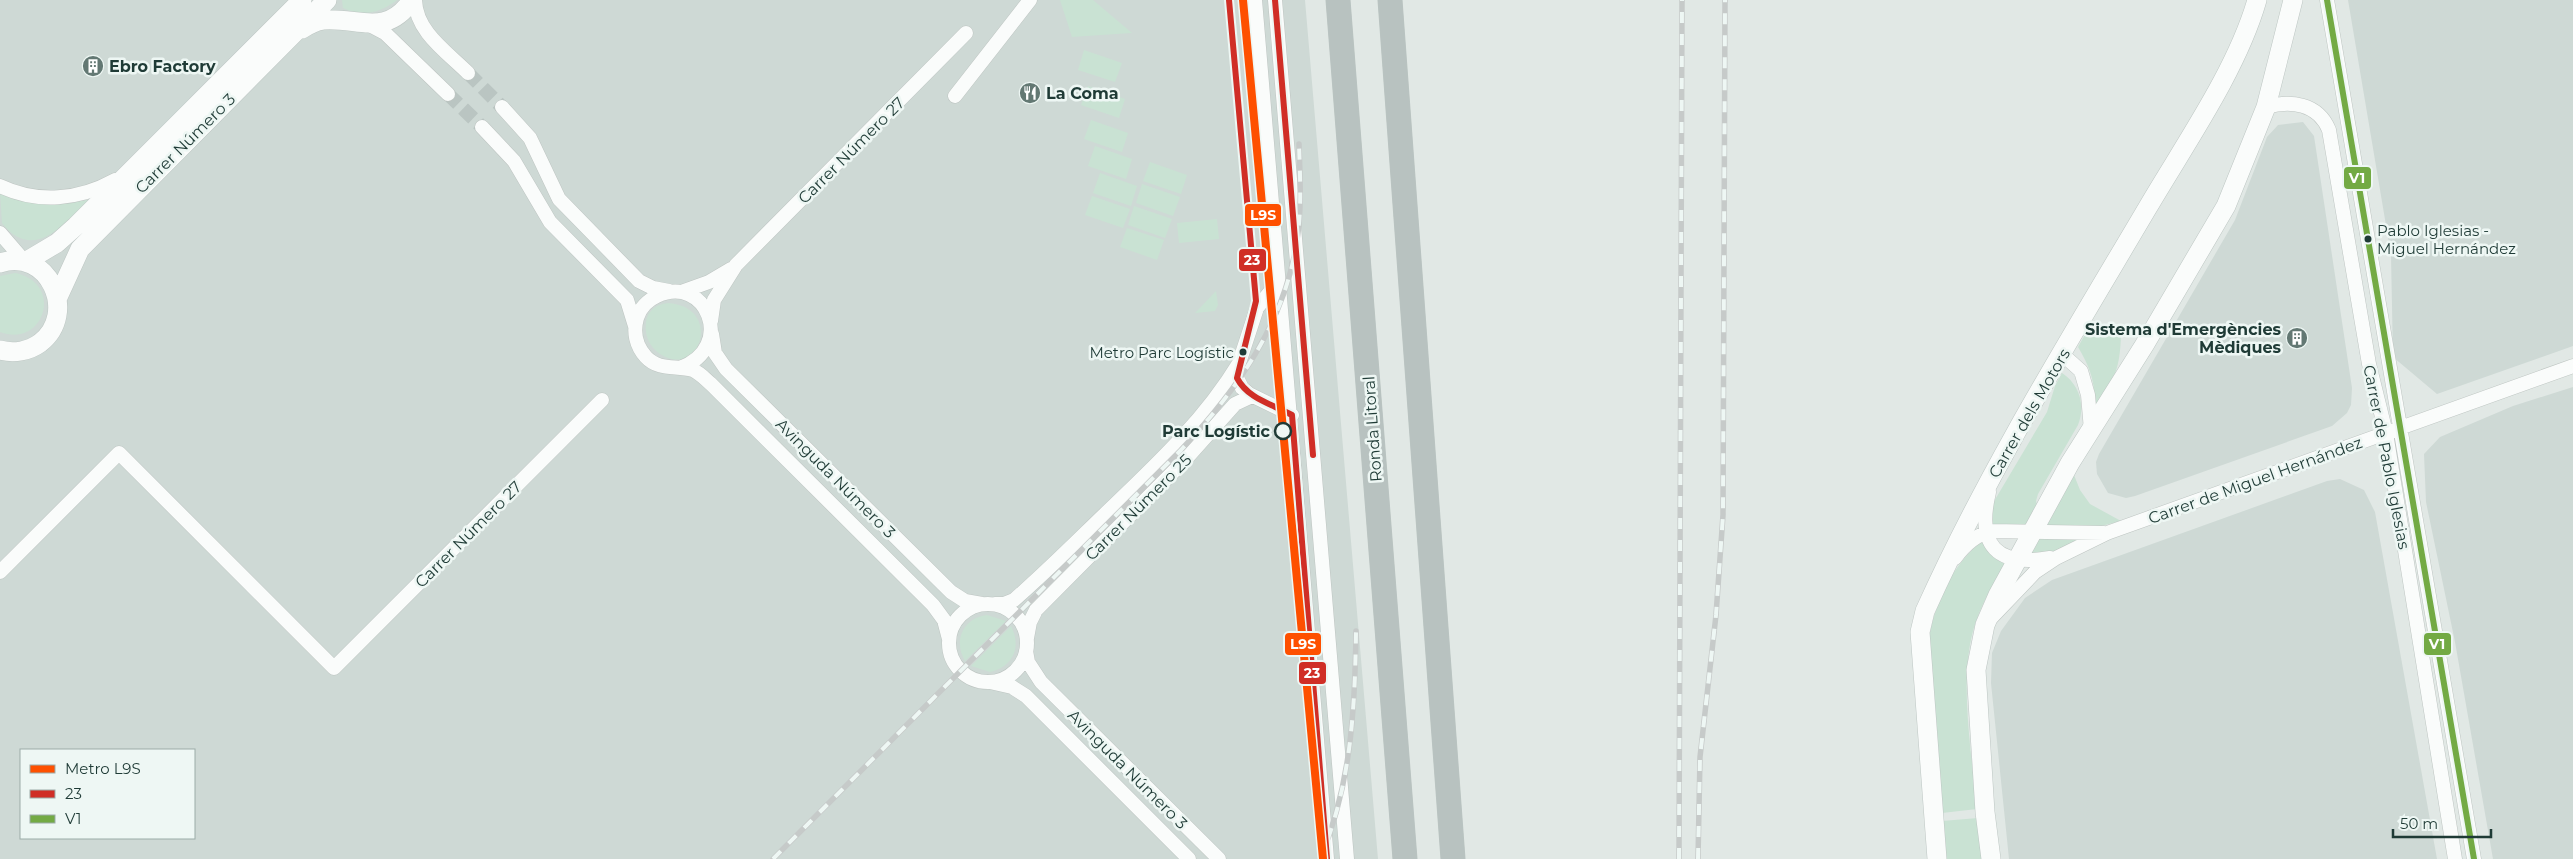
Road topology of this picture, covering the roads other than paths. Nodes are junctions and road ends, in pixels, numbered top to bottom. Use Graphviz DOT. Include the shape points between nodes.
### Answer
graph roads {
  1 [pos="302,0"];
  2 [pos="327,0"];
  3 [pos="413,0"];
  4 [pos="1030,0"];
  5 [pos="1255,0"];
  6 [pos="1275,0"];
  7 [pos="1338,0"];
  8 [pos="1390,0"];
  9 [pos="2257,0"];
  10 [pos="2293,0"];
  11 [pos="2327,0"];
  12 [pos="368,24"];
  13 [pos="296,31"];
  14 [pos="966,33"];
  15 [pos="468,73"];
  16 [pos="448,94"];
  17 [pos="955,96"];
  18 [pos="502,107"];
  19 [pos="2266,107"];
  20 [pos="482,127"];
  21 [pos="131,172"];
  22 [pos="0,186"];
  23 [pos="0,233"];
  24 [pos="25,262"];
  25 [pos="0,263"];
  26 [pos="736,266"];
  27 [pos="1280,270"];
  28 [pos="678,292"];
  29 [pos="58,297"];
  30 [pos="635,327"];
  31 [pos="711,328"];
  32 [pos="1,351"];
  33 [pos="2062,354"];
  34 [pos="1239,363"];
  35 [pos="2573,366"];
  36 [pos="680,368"];
  37 [pos="1252,396"];
  38 [pos="602,400"];
  39 [pos="1292,415"];
  40 [pos="2400,428"];
  41 [pos="2090,430"];
  42 [pos="2386,433"];
  43 [pos="1994,474"];
  44 [pos="1985,532"];
  45 [pos="2034,532"];
  46 [pos="2107,533"];
  47 [pos="2056,558"];
  48 [pos="2017,561"];
  49 [pos="0,572"];
  50 [pos="1940,577"];
  51 [pos="988,604"];
  52 [pos="1985,625"];
  53 [pos="949,639"];
  54 [pos="1026,644"];
  55 [pos="990,682"];
  56 [pos="1189,859"];
  57 [pos="1219,859"];
  58 [pos="1328,859"];
  59 [pos="1347,859"];
  60 [pos="1406,859"];
  61 [pos="1453,859"];
  62 [pos="1937,859"];
  63 [pos="1991,859"];
  64 [pos="2455,859"];
  65 [pos="2474,859"];
  1 -- 21 [label="street, Carrer Número 3"];
  2 -- 13 [label="street, Carrer Número 3"];
  3 -- 12 [label="street" via="392,18"];
  3 -- 15 [label="street" via="427,33"];
  4 -- 17 [label="street"];
  5 -- 27 [label="street"];
  6 -- 59 [label="street"];
  7 -- 60 [label="highway, Ronda Litoral"];
  8 -- 61 [label="highway"];
  9 -- 33 [label="street, Carrer dels Motors" via="2250,23 2215,93"];
  10 -- 19 [label="street"];
  11 -- 40 [label="street, Carrer de Pablo Iglesias"];
  12 -- 13 [label="street" via="322,20"];
  12 -- 16 [label="street" via="385,33"];
  13 -- 29 [label="street, Carrer Número 3" via="80,249"];
  14 -- 26 [label="street, Carrer Número 27"];
  18 -- 28 [label="street" via="530,138 552,187 566,208 642,283"];
  19 -- 41 [label="street" via="2239,177 2205,245"];
  19 -- 42 [label="street, Carrer de Pablo Iglesias" via="2287,103 2306,106 2321,117 2329,130 2369,364"];
  20 -- 30 [label="street" via="514,160 550,222 627,300"];
  21 -- 22 [label="street" via="101,188 69,197 37,198"];
  21 -- 24 [label="street, Carrer Número 3" via="57,243"];
  23 -- 24 [label="street"];
  24 -- 25 [label="street"];
  24 -- 29 [label="street" via="44,272"];
  26 -- 28 [label="street, Carrer Número 27" via="709,282"];
  26 -- 31 [label="street, Carrer Número 27" via="714,300"];
  27 -- 34 [label="street" via="1273,288 1257,308"];
  27 -- 39 [label="street"];
  28 -- 30 [label="street" via="663,293 644,306"];
  28 -- 31 [label="street" via="701,303"];
  29 -- 32 [label="street" via="57,319 46,338 34,348 18,352"];
  30 -- 36 [label="street" via="636,339 648,359 658,365"];
  31 -- 36 [label="street" via="709,345 702,356"];
  31 -- 51 [label="street, Avinguda Número 3" via="715,353 726,369 951,592 965,601"];
  33 -- 41 [label="street" via="2081,371 2088,395"];
  33 -- 43 [label="street, Carrer dels Motors"];
  34 -- 37 [label="street" via="1238,382"];
  34 -- 51 [label="street, Carrer Número 25" via="1216,398 1171,448 1027,589 1008,603"];
  35 -- 40 [label="street, Carrer de Miguel Hernández"];
  36 -- 53 [label="street, Avinguda Número 3" via="699,374 711,384 933,605 944,620"];
  37 -- 39 [label="street"];
  37 -- 54 [label="street, Carrer Número 25" via="1235,404 1184,461 1036,610"];
  38 -- 49 [label="street, Carrer Número 27" via="334,668 118,453"];
  39 -- 58 [label="street"];
  40 -- 42 [label="street, Carrer de Miguel Hernández"];
  40 -- 65 [label="street, Carrer de Pablo Iglesias"];
  41 -- 45 [label="street"];
  42 -- 46 [label="street, Carrer de Miguel Hernández"];
  42 -- 64 [label="street, Carrer de Pablo Iglesias"];
  43 -- 44 [label="street" via="1985,507"];
  43 -- 50 [label="street, Carrer dels Motors"];
  44 -- 45 [label="street, Carrer de Miguel Hernández"];
  44 -- 48 [label="street" via="1999,552"];
  44 -- 50 [label="street" via="1964,546"];
  45 -- 46 [label="street, Carrer de Miguel Hernández"];
  45 -- 48 [label="street"];
  46 -- 47 [label="street, Carrer de Miguel Hernández"];
  47 -- 48 [label="street, Carrer de Miguel Hernández"];
  47 -- 52 [label="street, Carrer de Miguel Hernández" via="2035,572"];
  48 -- 52 [label="street"];
  50 -- 62 [label="street, Carrer dels Motors" via="1920,632"];
  51 -- 53 [label="street" via="970,608 960,615"];
  51 -- 54 [label="street" via="1016,615 1023,626"];
  52 -- 63 [label="street" via="1976,670"];
  53 -- 55 [label="street" via="955,665 964,675 976,681"];
  54 -- 55 [label="street" via="1022,662 1014,672"];
  54 -- 57 [label="street, Avinguda Número 3" via="1028,662 1041,682"];
  55 -- 56 [label="street, Avinguda Número 3" via="1012,687 1026,696"];
}
